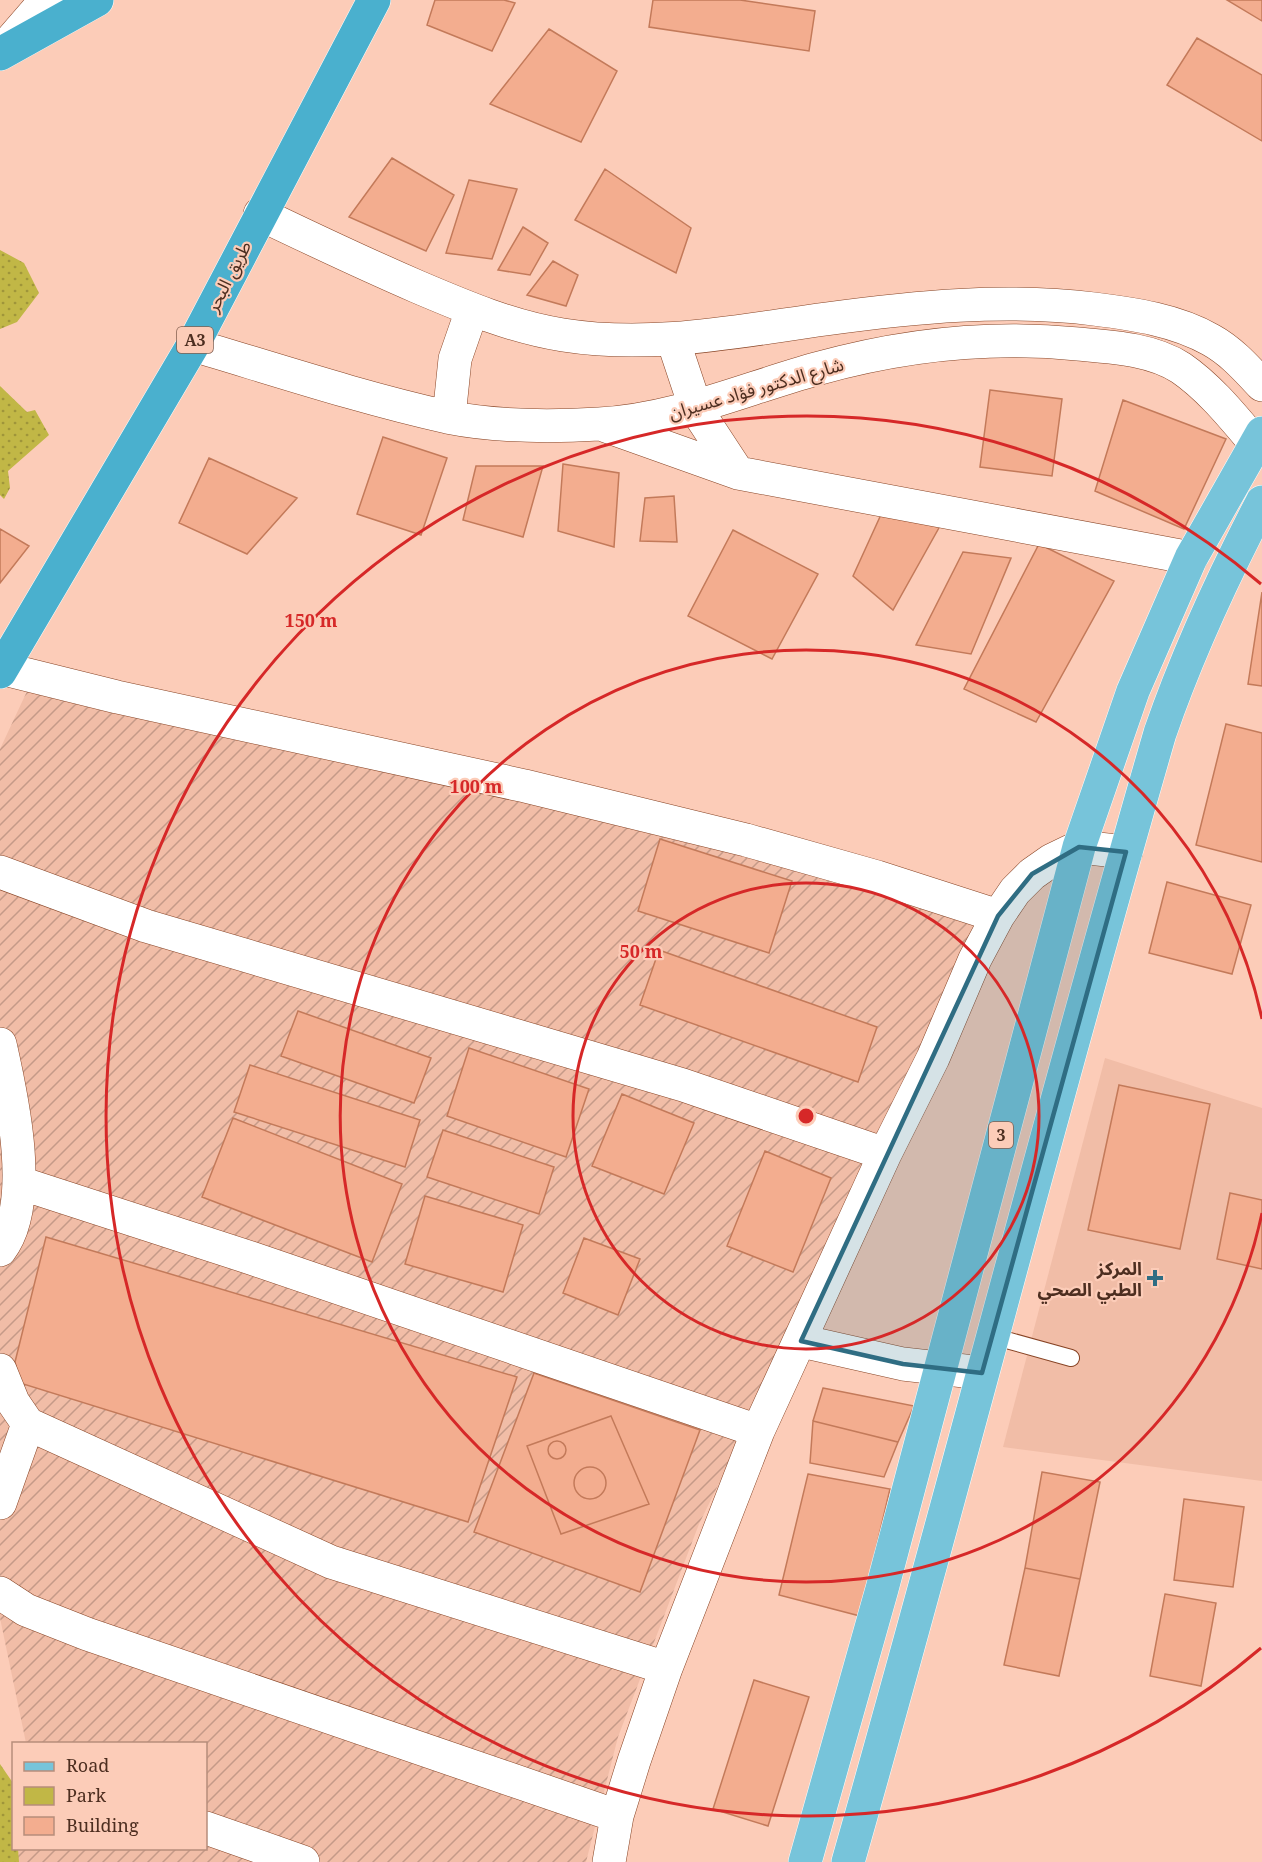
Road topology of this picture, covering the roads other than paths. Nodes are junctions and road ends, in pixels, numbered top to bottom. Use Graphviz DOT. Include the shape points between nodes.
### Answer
graph roads {
  1 [pos="46,0"];
  2 [pos="98,0"];
  3 [pos="374,0"];
  4 [pos="0,53"];
  5 [pos="260,214"];
  6 [pos="472,310"];
  7 [pos="673,340"];
  8 [pos="193,345"];
  9 [pos="1262,385"];
  10 [pos="696,409"];
  11 [pos="449,417"];
  12 [pos="602,424"];
  13 [pos="1259,439"];
  14 [pos="738,473"];
  15 [pos="1262,502"];
  16 [pos="1191,558"];
  17 [pos="1,670"];
  18 [pos="1079,847"];
  19 [pos="1126,852"];
  20 [pos="0,872"];
  21 [pos="998,915"];
  22 [pos="0,1044"];
  23 [pos="885,1154"];
  24 [pos="20,1184"];
  25 [pos="0,1250"];
  26 [pos="992,1336"];
  27 [pos="801,1341"];
  28 [pos="1071,1358"];
  29 [pos="939,1369"];
  30 [pos="0,1370"];
  31 [pos="982,1373"];
  32 [pos="28,1425"];
  33 [pos="758,1431"];
  34 [pos="0,1503"];
  35 [pos="0,1593"];
  36 [pos="666,1668"];
  37 [pos="617,1816"];
  38 [pos="207,1828"];
  39 [pos="303,1862"];
  40 [pos="609,1862"];
  41 [pos="805,1862"];
  42 [pos="848,1862"];
  1 -- 4 [label="street"];
  2 -- 4 [label="highway"];
  3 -- 5 [label="highway, طريق البحر / A3"];
  5 -- 6 [label="street"];
  5 -- 8 [label="highway, طريق البحر / A3"];
  6 -- 7 [label="street" via="563,335"];
  6 -- 11 [label="street" via="455,359"];
  7 -- 9 [label="street" via="946,306 1071,306 1174,324 1231,353"];
  7 -- 10 [label="street"];
  8 -- 11 [label="street, شارع الدكتور فؤاد عسيران"];
  8 -- 17 [label="highway, طريق البحر / A3"];
  10 -- 12 [label="street, شارع الدكتور فؤاد عسيران"];
  10 -- 13 [label="street, شارع الدكتور فؤاد عسيران" via="752,388 876,353 943,343 1050,341 1112,347 1155,356 1179,367"];
  10 -- 14 [label="street"];
  11 -- 12 [label="street, شارع الدكتور فؤاد عسيران" via="497,424"];
  12 -- 14 [label="street"];
  13 -- 16 [label="main road, 3"];
  14 -- 16 [label="street"];
  15 -- 19 [label="main road" via="1217,588 1185,664 1160,733"];
  16 -- 18 [label="main road, 3" via="1133,690"];
  17 -- 21 [label="street" via="525,786 746,840"];
  18 -- 19 [label="street"];
  18 -- 21 [label="street" via="1032,874"];
  18 -- 29 [label="main road, 3"];
  19 -- 26 [label="main road"];
  20 -- 23 [label="street" via="146,926 683,1085"];
  21 -- 23 [label="street"];
  22 -- 24 [label="street" via="16,1131"];
  23 -- 27 [label="street"];
  24 -- 25 [label="street" via="10,1229"];
  24 -- 33 [label="street"];
  26 -- 28 [label="lane"];
  26 -- 31 [label="main road"];
  27 -- 29 [label="street"];
  27 -- 33 [label="street"];
  29 -- 31 [label="street"];
  29 -- 41 [label="main road, 3"];
  30 -- 32 [label="street"];
  31 -- 42 [label="main road" via="931,1572"];
  32 -- 34 [label="street"];
  32 -- 36 [label="street" via="331,1562"];
  33 -- 36 [label="street"];
  35 -- 37 [label="street" via="26,1610 87,1634"];
  36 -- 37 [label="street"];
  37 -- 40 [label="street"];
  38 -- 39 [label="street"];
}
